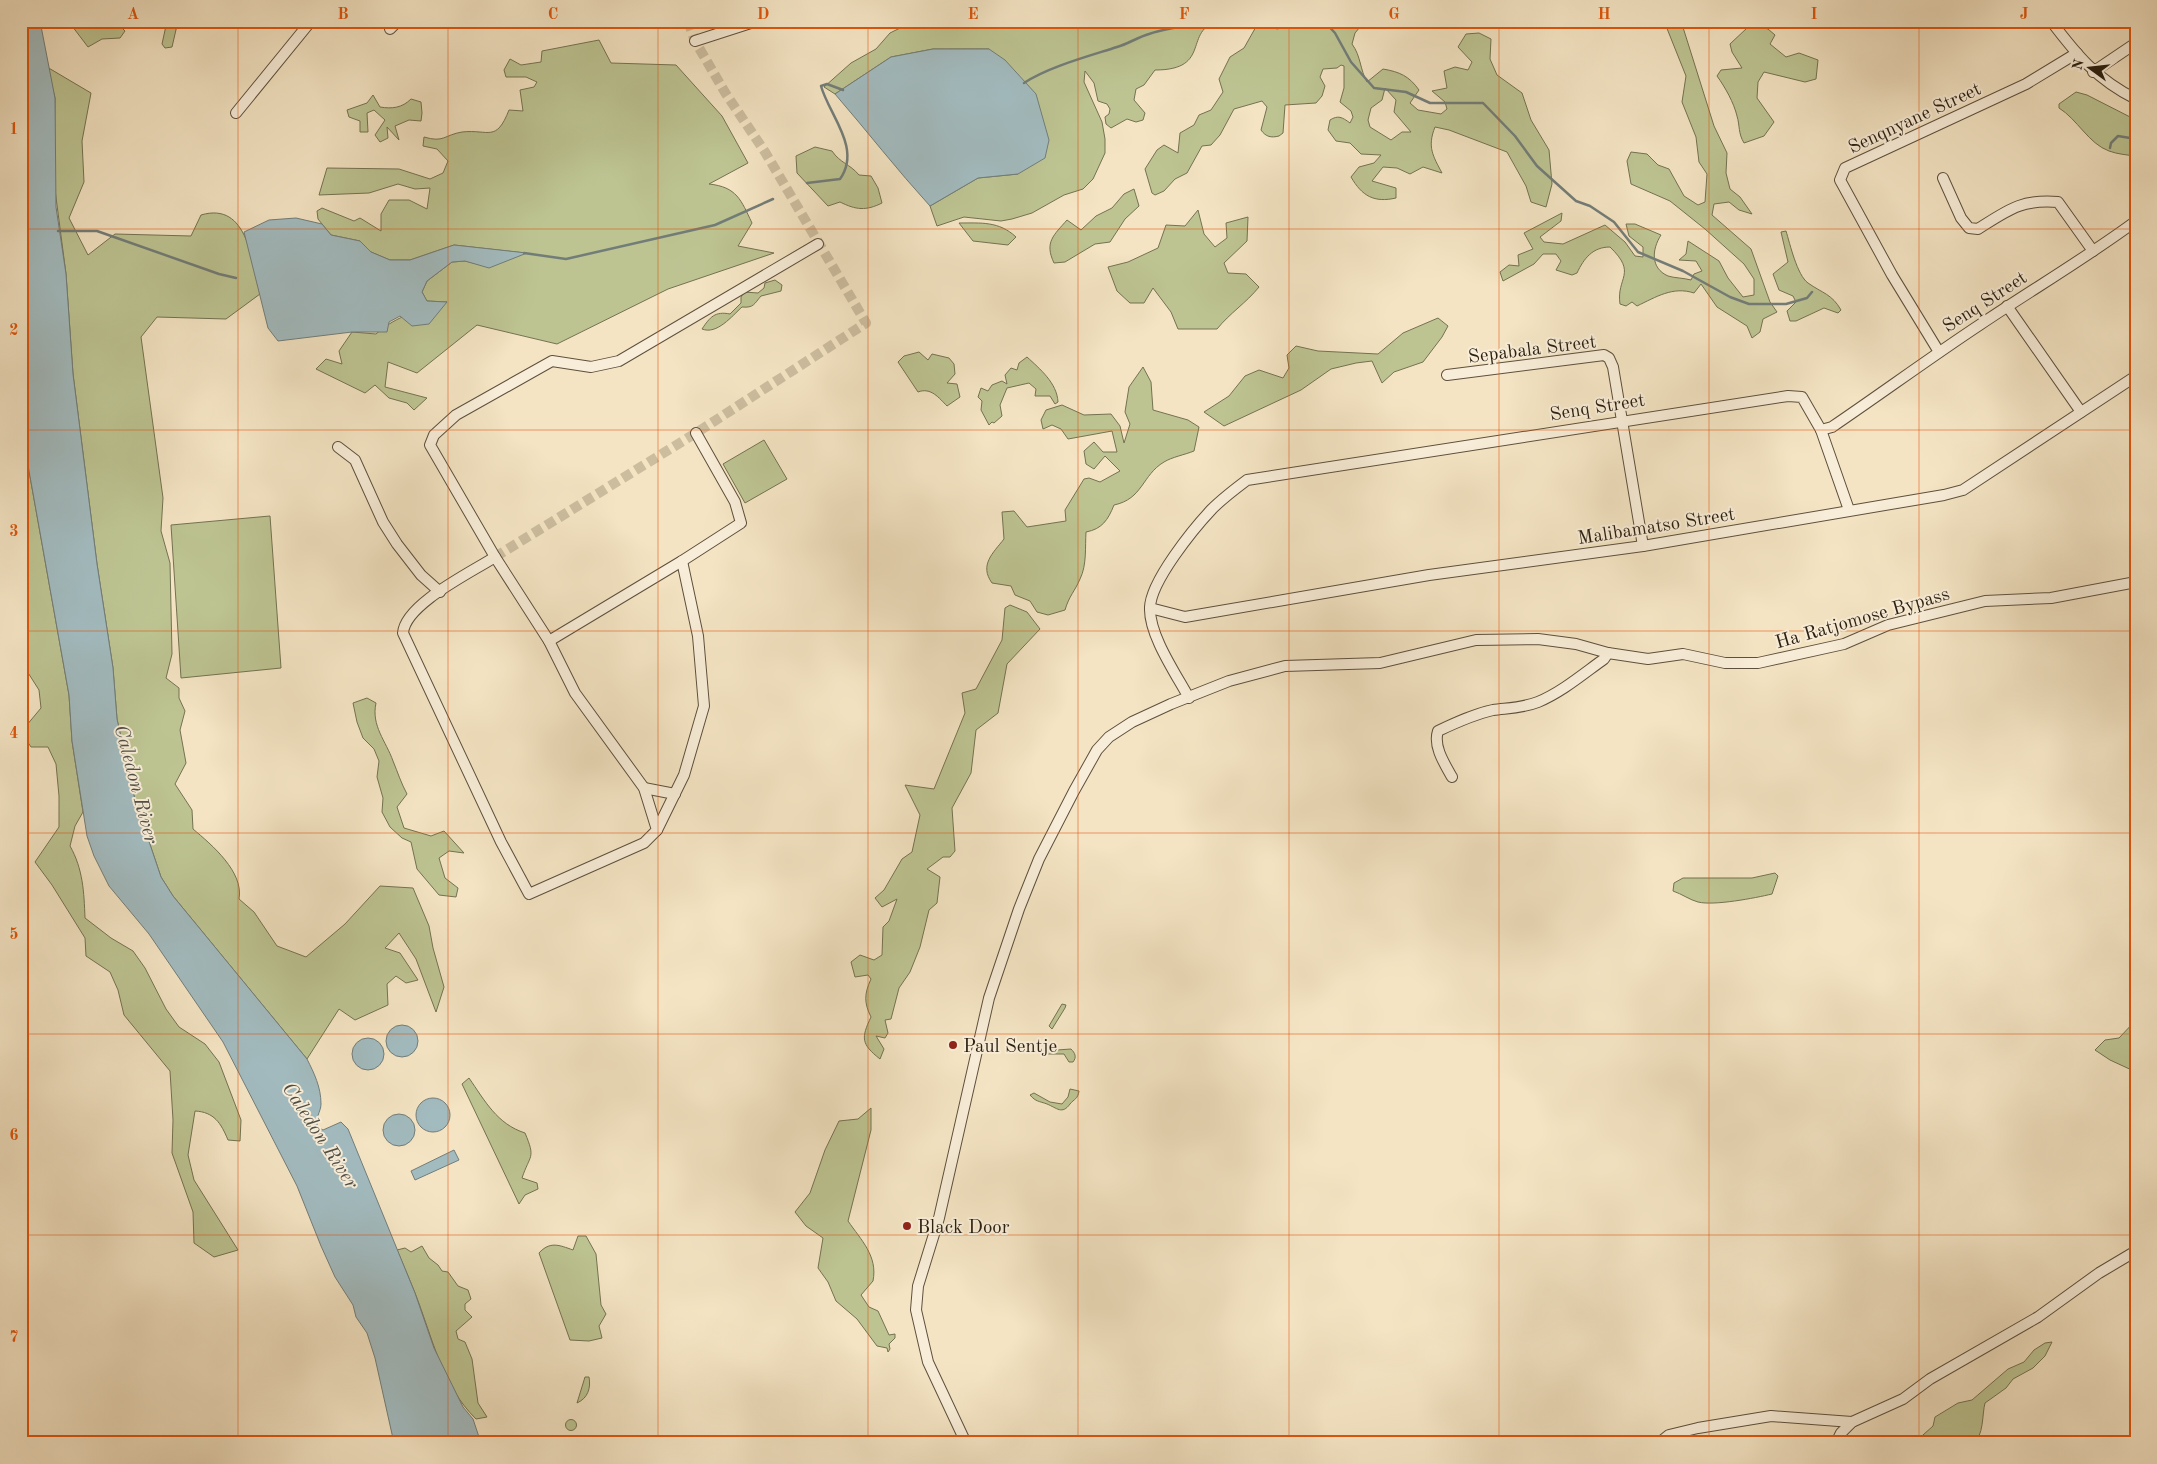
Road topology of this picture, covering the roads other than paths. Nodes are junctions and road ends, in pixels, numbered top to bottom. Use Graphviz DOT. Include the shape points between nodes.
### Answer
graph roads {
  1 [pos="311,21"];
  2 [pos="398,21"];
  3 [pos="757,21"];
  4 [pos="2051,21"];
  5 [pos="390,29"];
  6 [pos="695,41"];
  7 [pos="2136,43"];
  8 [pos="2077,53"];
  9 [pos="2093,72"];
  10 [pos="2136,99"];
  11 [pos="236,113"];
  12 [pos="1943,178"];
  13 [pos="2136,220"];
  14 [pos="818,244"];
  15 [pos="2093,251"];
  16 [pos="2007,306"];
  17 [pos="1939,352"];
  18 [pos="1447,376"];
  19 [pos="2136,376"];
  20 [pos="2081,412"];
  21 [pos="1622,421"];
  22 [pos="1822,430"];
  23 [pos="696,434"];
  24 [pos="338,447"];
  25 [pos="1849,510"];
  26 [pos="1643,546"];
  27 [pos="496,557"];
  28 [pos="682,561"];
  29 [pos="2136,582"];
  30 [pos="440,592"];
  31 [pos="1150,608"];
  32 [pos="549,641"];
  33 [pos="1608,653"];
  34 [pos="1189,698"];
  35 [pos="1452,777"];
  36 [pos="644,788"];
  37 [pos="675,794"];
  38 [pos="658,830"];
  39 [pos="2136,1251"];
  40 [pos="1852,1422"];
  41 [pos="966,1443"];
  42 [pos="1659,1443"];
  43 [pos="1836,1443"];
  1 -- 11 [label="street"];
  2 -- 5 [label="street"];
  3 -- 6 [label="street"];
  4 -- 8 [label="street"];
  7 -- 9 [label="street"];
  8 -- 9 [label="street"];
  8 -- 17 [label="street, Senqnyane Street" via="2026,84 1845,168 1840,180"];
  9 -- 10 [label="street"];
  12 -- 15 [label="street" via="1969,228 1978,229 2011,208 2036,200 2058,202"];
  13 -- 15 [label="street, Senq Street"];
  14 -- 27 [label="street" via="619,361 591,366 552,361 456,416 434,435 430,445"];
  15 -- 16 [label="street, Senq Street"];
  16 -- 17 [label="street, Senq Street"];
  16 -- 20 [label="street"];
  17 -- 22 [label="street, Senq Street" via="1832,427"];
  18 -- 21 [label="street, Sepabala Street" via="1604,355 1613,367"];
  19 -- 20 [label="street, Malibamatso Street"];
  20 -- 25 [label="street, Malibamatso Street" via="1963,490 1944,496"];
  21 -- 22 [label="street, Senq Street" via="1788,396 1802,397"];
  21 -- 26 [label="street, Sepabala Street"];
  21 -- 31 [label="street, Senq Street" via="1247,480 1213,509 1183,544 1160,579"];
  22 -- 25 [label="street"];
  23 -- 28 [label="street" via="735,502 740,523"];
  24 -- 30 [label="street" via="355,460 383,522 397,544 421,575"];
  25 -- 26 [label="street, Malibamatso Street"];
  26 -- 31 [label="street, Malibamatso Street" via="1429,575 1185,617"];
  27 -- 30 [label="street"];
  27 -- 32 [label="street"];
  28 -- 32 [label="street"];
  28 -- 37 [label="street" via="698,636 704,706 684,775"];
  29 -- 33 [label="street, Ha Ratjomose Bypass" via="2051,598 1985,601 1888,625 1844,644 1758,663 1725,663 1683,654 1648,658"];
  30 -- 38 [label="street" via="414,610 404,624 404,633 528,894 644,843"];
  31 -- 34 [label="street" via="1152,624"];
  32 -- 36 [label="street" via="575,693"];
  33 -- 34 [label="street, Ha Ratjomose Bypass" via="1576,644 1538,639 1476,640 1380,663 1285,666 1229,681"];
  33 -- 35 [label="street" via="1604,659 1539,702 1515,709 1492,710 1438,730 1435,739"];
  34 -- 41 [label="street, Ha Ratjomose Bypass" via="1132,722 1097,750 1039,859 989,998 939,1218 919,1281 916,1310 928,1362"];
  36 -- 37 [label="street"];
  36 -- 38 [label="street"];
  37 -- 38 [label="street"];
  39 -- 40 [label="street" via="2038,1317 1930,1379 1903,1399"];
  40 -- 42 [label="street" via="1771,1416 1698,1428 1670,1435"];
  40 -- 43 [label="street"];
}
